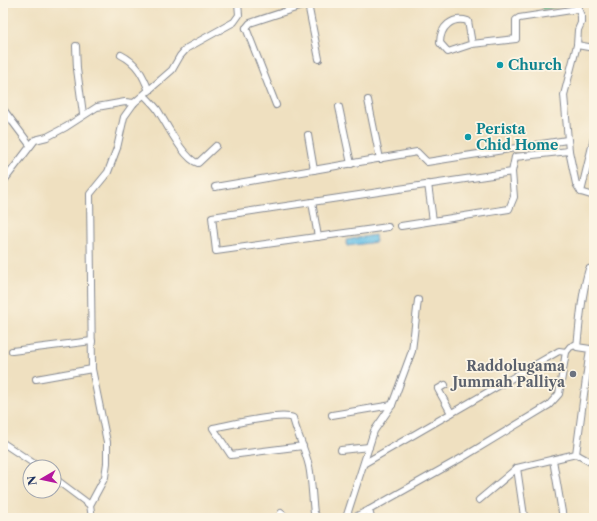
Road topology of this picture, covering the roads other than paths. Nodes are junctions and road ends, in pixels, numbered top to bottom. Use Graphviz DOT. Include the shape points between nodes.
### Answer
graph roads {
  1 [pos="238,3"];
  2 [pos="577,6"];
  3 [pos="234,22"];
  4 [pos="246,28"];
  5 [pos="472,44"];
  6 [pos="577,45"];
  7 [pos="76,46"];
  8 [pos="594,48"];
  9 [pos="121,55"];
  10 [pos="319,59"];
  11 [pos="146,93"];
  12 [pos="368,100"];
  13 [pos="134,103"];
  14 [pos="276,105"];
  15 [pos="339,107"];
  16 [pos="3,109"];
  17 [pos="84,114"];
  18 [pos="308,136"];
  19 [pos="594,138"];
  20 [pos="567,140"];
  21 [pos="30,145"];
  22 [pos="216,146"];
  23 [pos="569,151"];
  24 [pos="380,159"];
  25 [pos="351,164"];
  26 [pos="314,170"];
  27 [pos="512,172"];
  28 [pos="3,182"];
  29 [pos="428,184"];
  30 [pos="215,187"];
  31 [pos="581,192"];
  32 [pos="594,196"];
  33 [pos="312,202"];
  34 [pos="433,221"];
  35 [pos="401,226"];
  36 [pos="388,227"];
  37 [pos="318,236"];
  38 [pos="594,267"];
  39 [pos="418,300"];
  40 [pos="92,341"];
  41 [pos="577,344"];
  42 [pos="592,349"];
  43 [pos="12,351"];
  44 [pos="566,352"];
  45 [pos="92,369"];
  46 [pos="36,379"];
  47 [pos="445,385"];
  48 [pos="392,405"];
  49 [pos="451,413"];
  50 [pos="332,415"];
  51 [pos="3,443"];
  52 [pos="303,446"];
  53 [pos="369,447"];
  54 [pos="342,450"];
  55 [pos="576,454"];
  56 [pos="27,459"];
  57 [pos="553,460"];
  58 [pos="365,463"];
  59 [pos="594,464"];
  60 [pos="517,468"];
  61 [pos="62,484"];
  62 [pos="479,500"];
  63 [pos="90,505"];
  64 [pos="368,510"];
  65 [pos="281,513"];
  66 [pos="92,518"];
  67 [pos="287,518"];
  68 [pos="322,518"];
  69 [pos="346,518"];
  70 [pos="353,518"];
  71 [pos="371,518"];
  72 [pos="521,518"];
  73 [pos="563,518"];
  1 -- 3 [label="street" via="240,15"];
  2 -- 5 [label="street" via="519,18 516,20 516,39"];
  2 -- 6 [label="street" via="581,23"];
  3 -- 4 [label="street"];
  3 -- 11 [label="street" via="187,48 172,70"];
  4 -- 10 [label="street" via="250,23 308,4"];
  4 -- 14 [label="street"];
  5 -- 5 [label="street" via="468,21 450,21 440,34 440,42 448,52"];
  6 -- 8 [label="street"];
  6 -- 20 [label="street" via="564,95"];
  7 -- 17 [label="street" via="76,69"];
  9 -- 11 [label="street" via="141,71"];
  11 -- 13 [label="street"];
  11 -- 22 [label="street" via="186,153 196,162 198,163"];
  12 -- 24 [label="street"];
  13 -- 17 [label="street" via="97,107"];
  13 -- 40 [label="street" via="124,117 108,172 90,194"];
  15 -- 25 [label="street"];
  16 -- 21 [label="street"];
  17 -- 21 [label="street" via="66,127 35,140"];
  18 -- 26 [label="street"];
  19 -- 31 [label="street"];
  20 -- 23 [label="street"];
  20 -- 24 [label="street" via="427,162 417,152"];
  21 -- 28 [label="street"];
  23 -- 27 [label="street" via="515,157"];
  23 -- 31 [label="street" via="576,184"];
  24 -- 25 [label="street"];
  25 -- 26 [label="street"];
  26 -- 30 [label="street"];
  27 -- 29 [label="street"];
  27 -- 34 [label="street" via="514,197 509,209"];
  29 -- 33 [label="street"];
  29 -- 34 [label="street"];
  31 -- 32 [label="street"];
  33 -- 37 [label="street"];
  33 -- 37 [label="street" via="212,217 216,251"];
  34 -- 35 [label="street"];
  36 -- 37 [label="street"];
  38 -- 41 [label="street" via="589,269 586,281"];
  39 -- 48 [label="street" via="412,351"];
  40 -- 43 [label="street"];
  40 -- 45 [label="street"];
  41 -- 42 [label="street" via="577,347"];
  41 -- 44 [label="street"];
  42 -- 55 [label="street"];
  44 -- 49 [label="street" via="559,351"];
  44 -- 64 [label="street" via="559,394 549,405"];
  45 -- 46 [label="street"];
  45 -- 63 [label="street" via="107,442 108,463 105,477"];
  47 -- 49 [label="street" via="438,389"];
  48 -- 50 [label="street"];
  48 -- 53 [label="street" via="374,431"];
  49 -- 58 [label="street"];
  51 -- 56 [label="street"];
  52 -- 52 [label="street" via="293,418 288,415 214,428 231,455"];
  52 -- 68 [label="street" via="309,466 314,513 318,518"];
  53 -- 54 [label="street"];
  53 -- 58 [label="street"];
  55 -- 57 [label="street"];
  55 -- 59 [label="street"];
  57 -- 60 [label="street"];
  57 -- 73 [label="street"];
  58 -- 69 [label="street"];
  60 -- 62 [label="street"];
  60 -- 72 [label="street" via="524,516"];
  61 -- 63 [label="street"];
  63 -- 66 [label="street"];
  64 -- 70 [label="street"];
  64 -- 71 [label="street"];
  65 -- 67 [label="street"];
}
